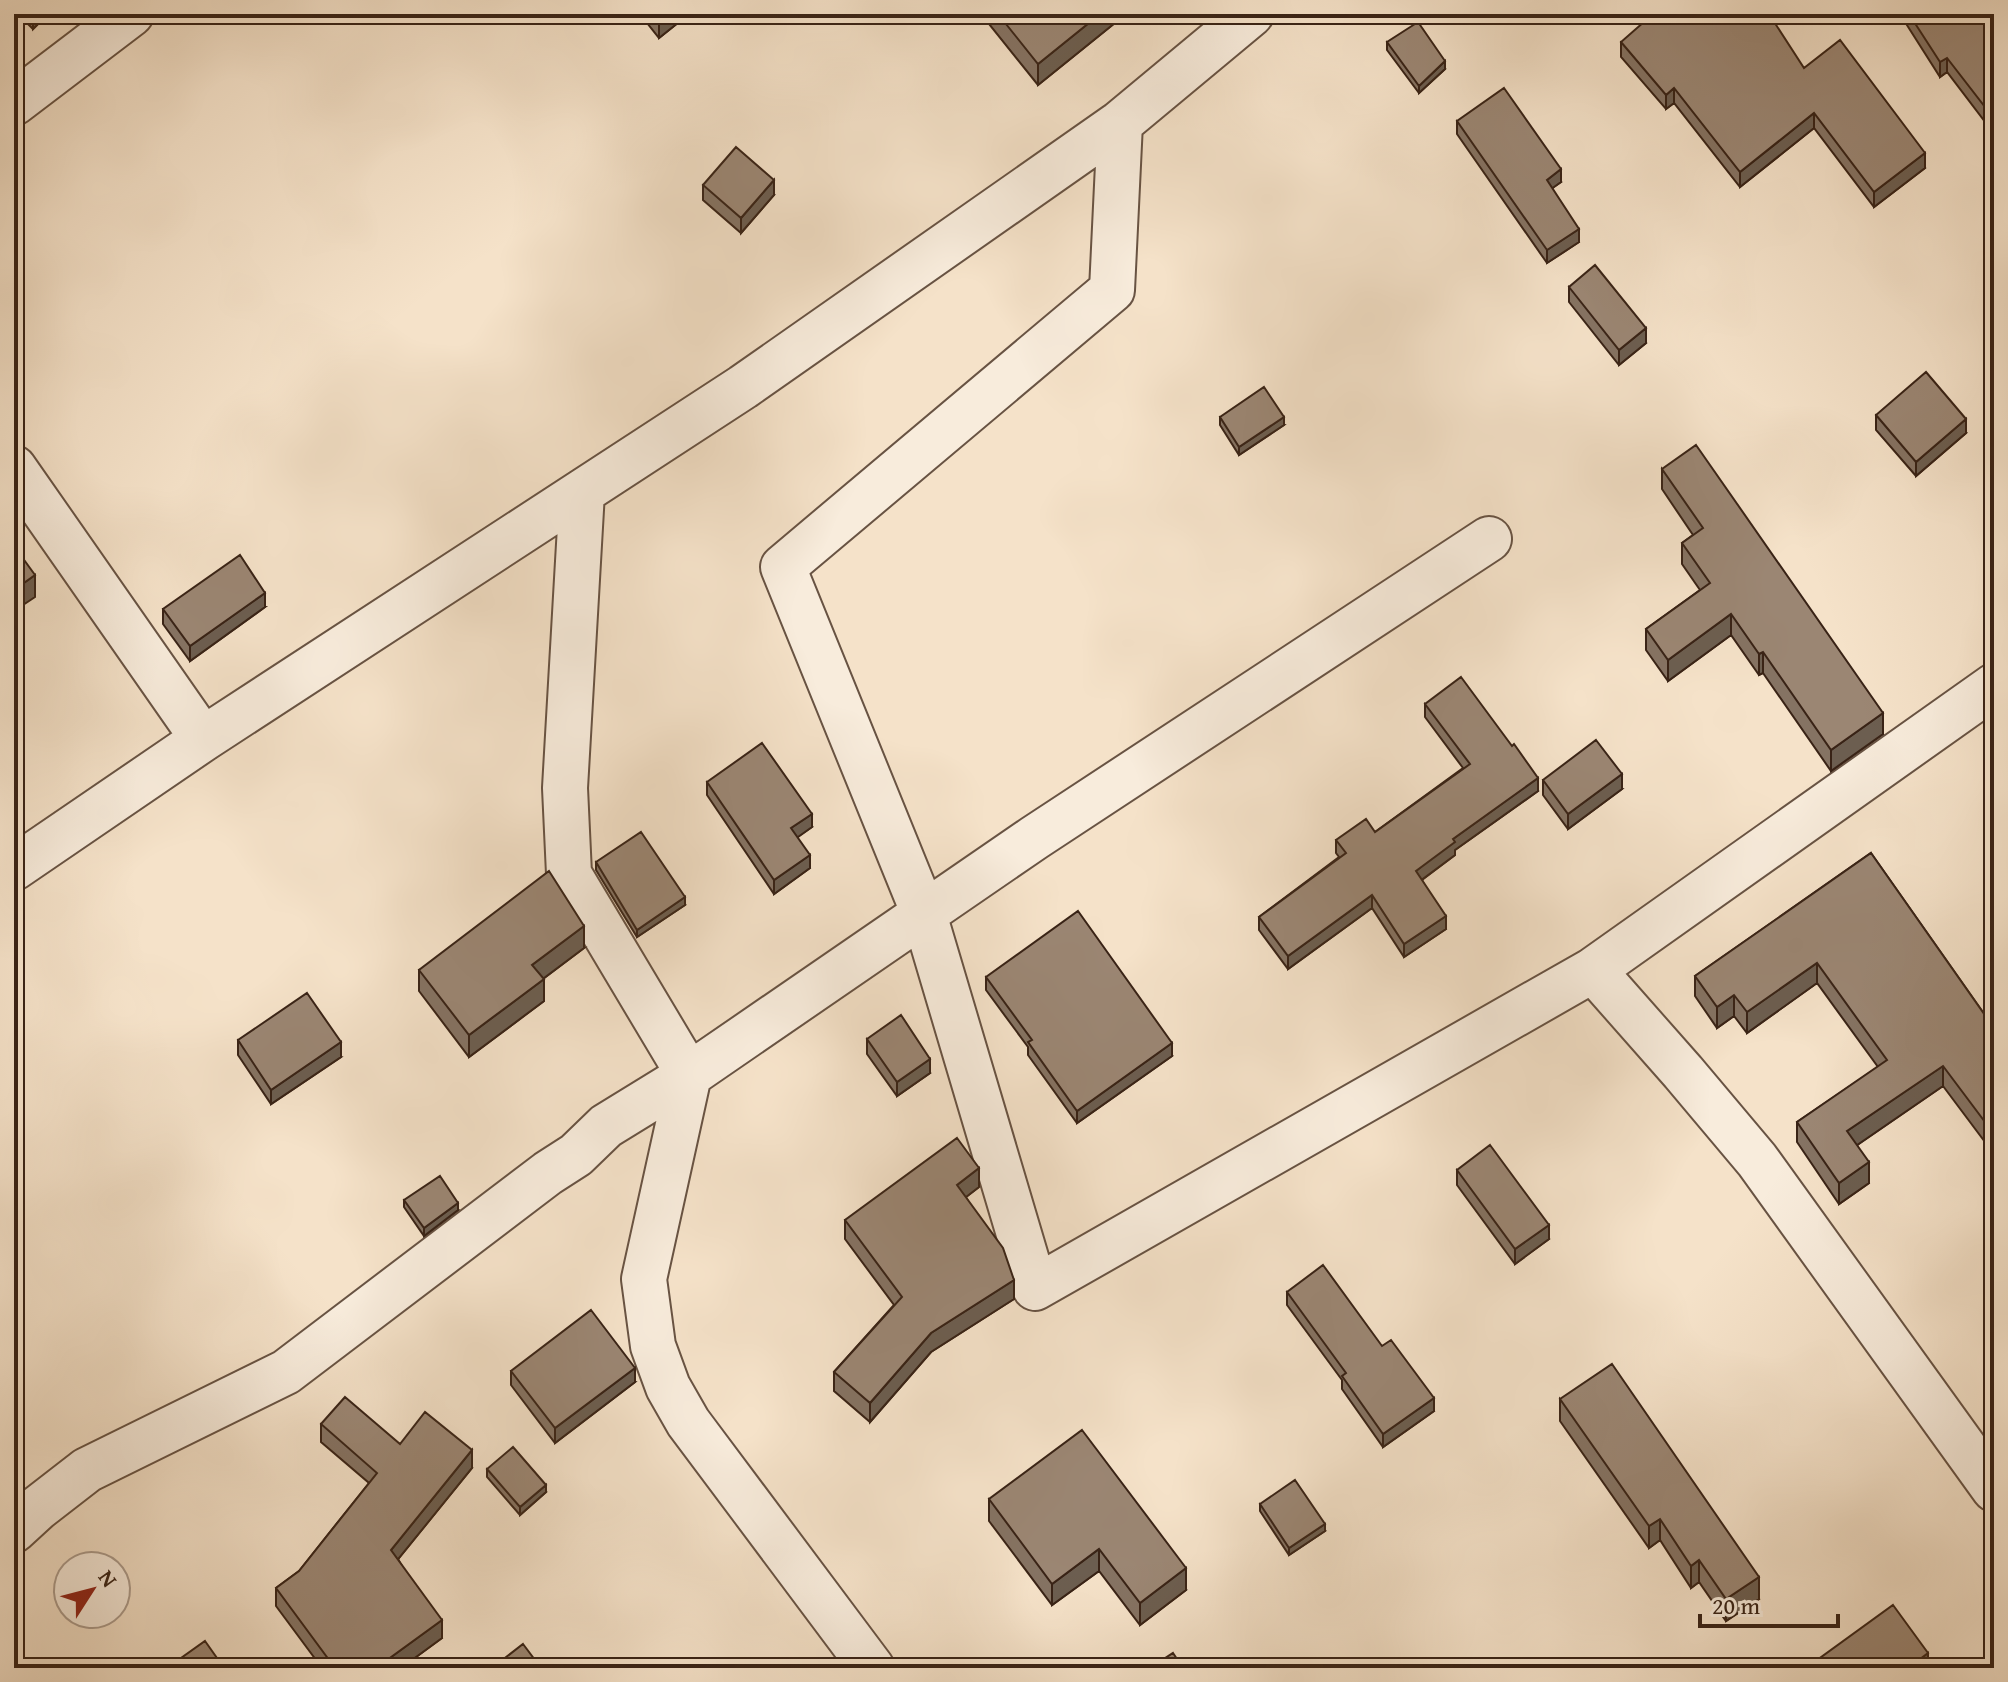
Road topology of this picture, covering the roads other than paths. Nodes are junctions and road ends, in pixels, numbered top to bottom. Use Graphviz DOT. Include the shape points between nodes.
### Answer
graph roads {
  1 [pos="131,14"];
  2 [pos="1251,14"];
  3 [pos="14,103"];
  4 [pos="1120,123"];
  5 [pos="14,468"];
  6 [pos="582,492"];
  7 [pos="1489,539"];
  8 [pos="1994,686"];
  9 [pos="203,739"];
  10 [pos="14,868"];
  11 [pos="924,914"];
  12 [pos="1593,970"];
  13 [pos="689,1075"];
  14 [pos="1994,1489"];
  15 [pos="14,1530"];
  16 [pos="872,1668"];
  1 -- 3 [label="street"];
  2 -- 4 [label="street"];
  4 -- 6 [label="street" via="743,387"];
  4 -- 11 [label="street" via="1112,290 783,567"];
  5 -- 9 [label="street"];
  6 -- 9 [label="street"];
  6 -- 13 [label="street" via="565,788 569,874"];
  7 -- 11 [label="street"];
  8 -- 12 [label="street"];
  9 -- 10 [label="street"];
  11 -- 12 [label="street" via="1035,1288"];
  11 -- 13 [label="street"];
  12 -- 14 [label="street" via="1757,1160"];
  13 -- 15 [label="street" via="606,1126 576,1155 286,1372 87,1470"];
  13 -- 16 [label="street" via="644,1279 653,1346 688,1422"];
}
